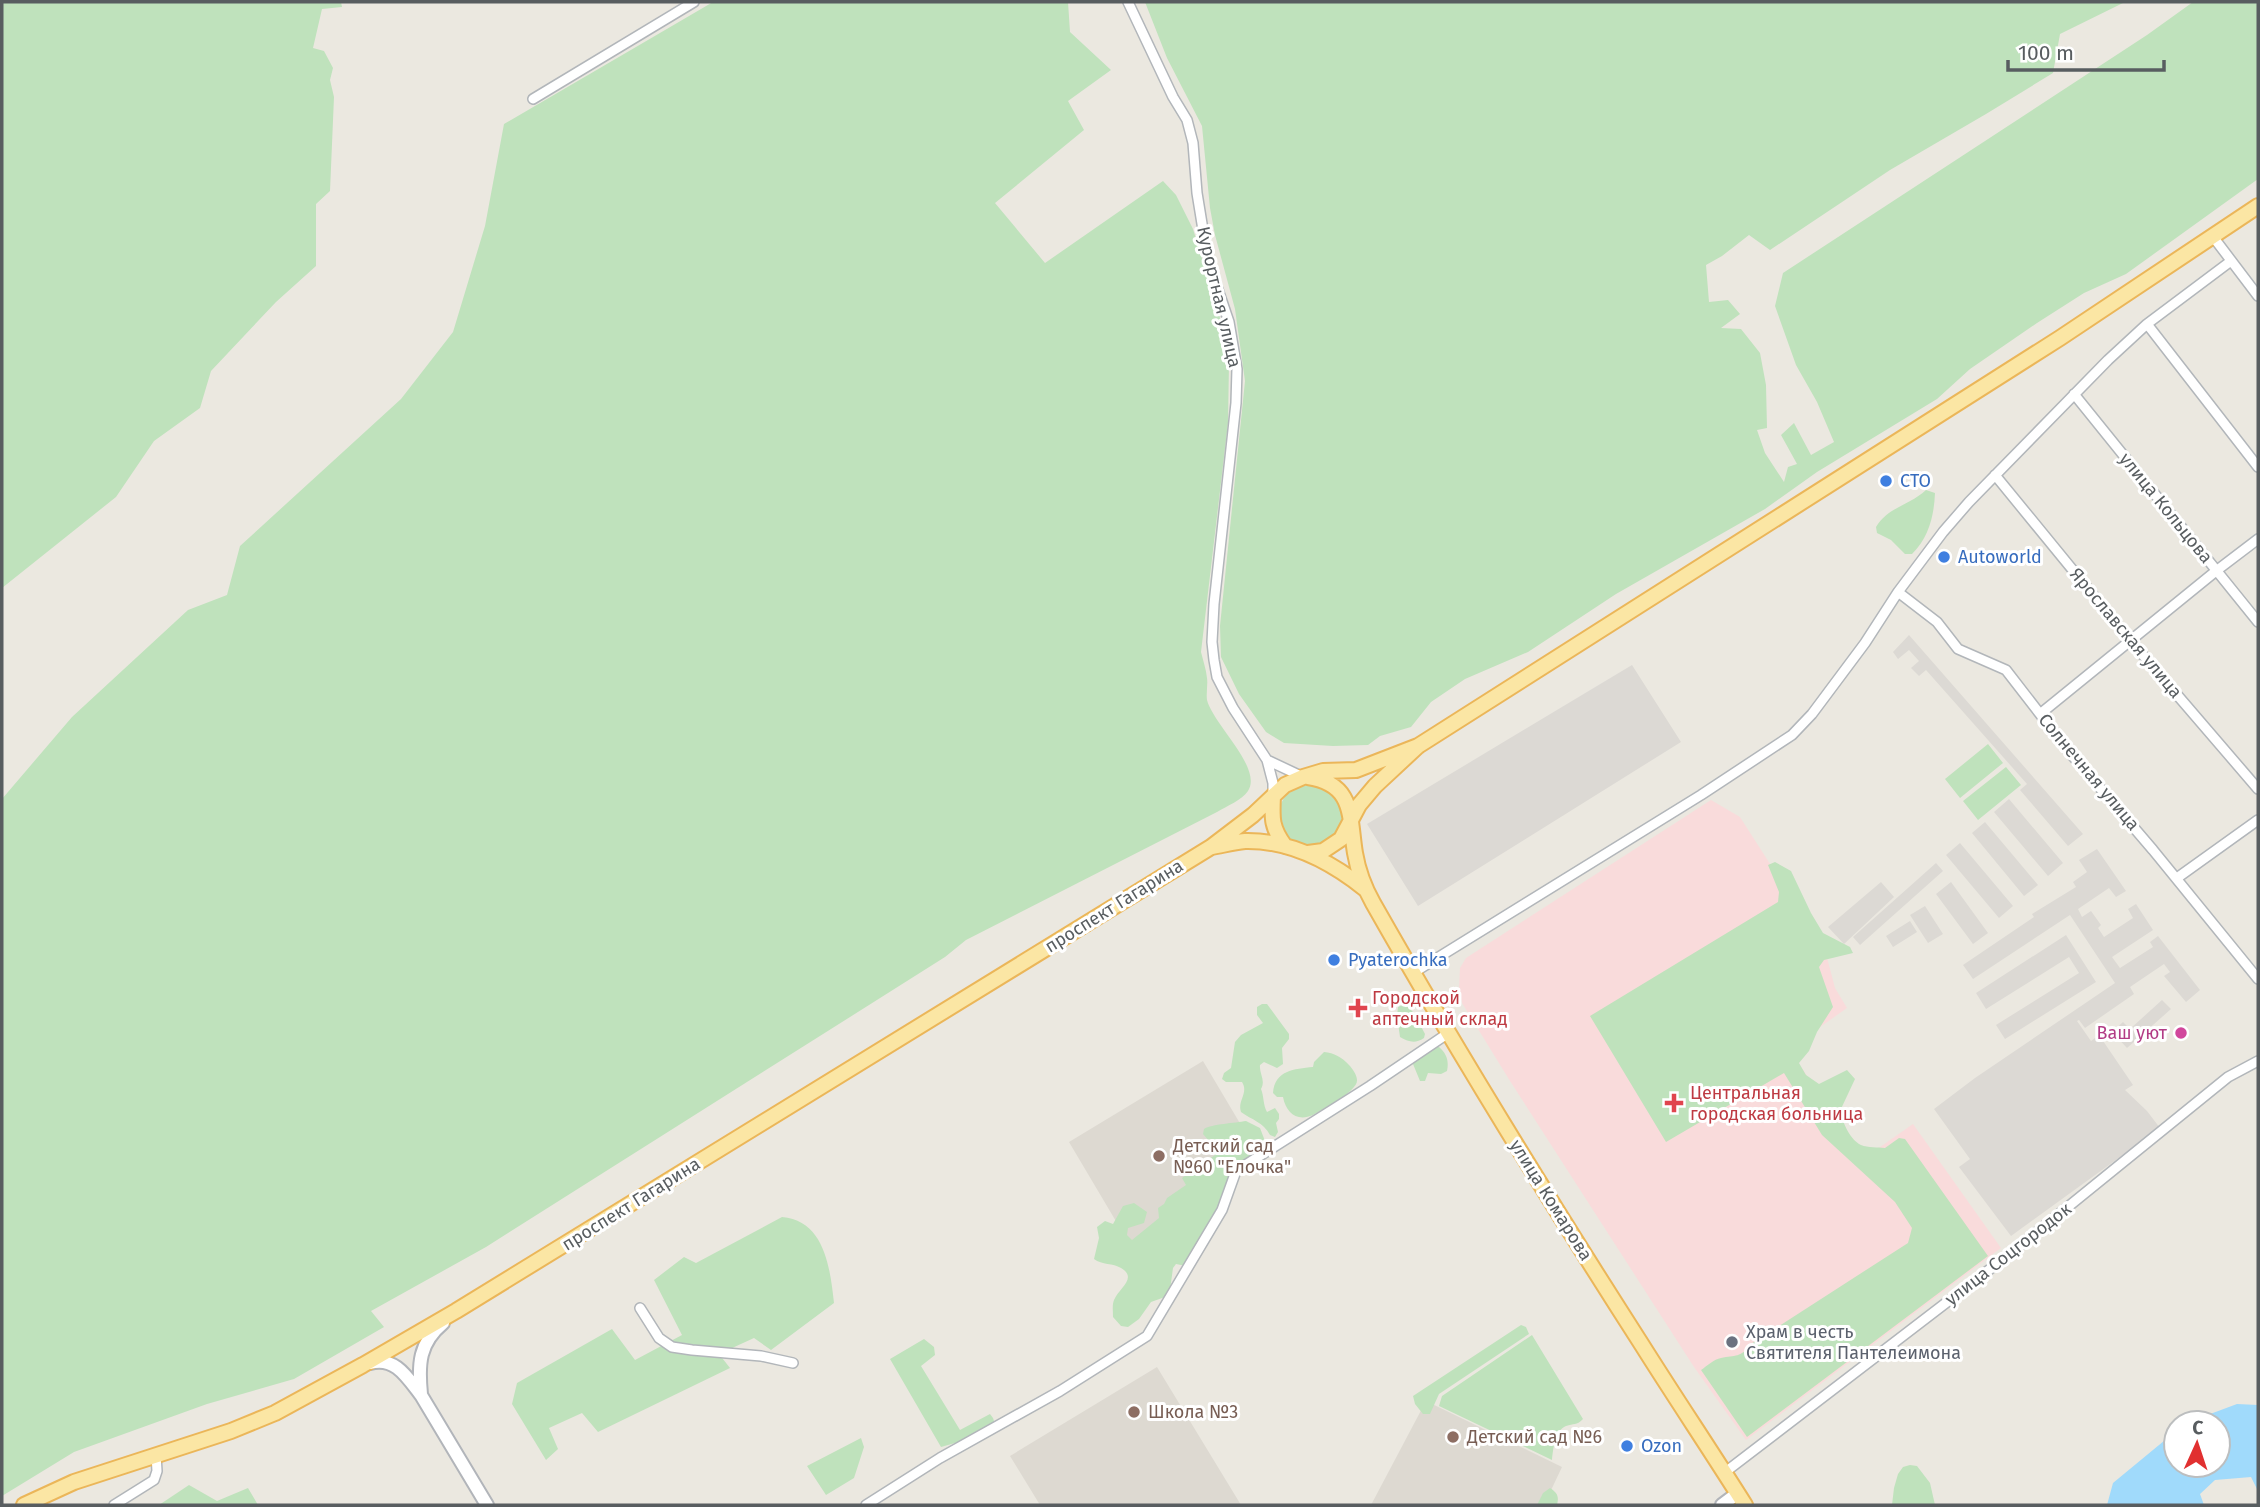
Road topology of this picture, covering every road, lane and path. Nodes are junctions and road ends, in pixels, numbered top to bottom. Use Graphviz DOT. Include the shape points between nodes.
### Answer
graph roads {
  1 [pos="694,2"];
  2 [pos="1128,2"];
  3 [pos="533,99"];
  4 [pos="2258,206"];
  5 [pos="2214,238"];
  6 [pos="2231,261"];
  7 [pos="2258,296"];
  8 [pos="2147,324"];
  9 [pos="2074,394"];
  10 [pos="2258,467"];
  11 [pos="1995,475"];
  12 [pos="2258,539"];
  13 [pos="2216,570"];
  14 [pos="1898,592"];
  15 [pos="2258,622"];
  16 [pos="2130,640"];
  17 [pos="2040,714"];
  18 [pos="1418,746"];
  19 [pos="1267,760"];
  20 [pos="1303,777"];
  21 [pos="2258,789"];
  22 [pos="1273,796"];
  23 [pos="1352,818"];
  24 [pos="2258,820"];
  25 [pos="1285,846"];
  26 [pos="1211,847"];
  27 [pos="1308,853"];
  28 [pos="2177,878"];
  29 [pos="1366,890"];
  30 [pos="1413,973"];
  31 [pos="2258,979"];
  32 [pos="1447,1034"];
  33 [pos="2258,1061"];
  34 [pos="640,1308"];
  35 [pos="457,1311"];
  36 [pos="793,1363"];
  37 [pos="363,1365"];
  38 [pos="421,1395"];
  39 [pos="156,1455"];
  40 [pos="1724,1473"];
  41 [pos="1741,1499"];
  42 [pos="24,1505"];
  43 [pos="114,1505"];
  44 [pos="487,1505"];
  45 [pos="866,1505"];
  46 [pos="1722,1505"];
  1 -- 3 [label="street"];
  2 -- 19 [label="street, Курортная улица" via="1187,120 1204,236 1237,369 1212,642 1217,677"];
  4 -- 5 [label="main road"];
  5 -- 6 [label="street"];
  5 -- 18 [label="main road"];
  6 -- 7 [label="street"];
  6 -- 8 [label="street"];
  8 -- 9 [label="street"];
  8 -- 10 [label="street"];
  9 -- 11 [label="street"];
  9 -- 13 [label="street, улица Кольцова"];
  11 -- 14 [label="street" via="1943,532"];
  11 -- 16 [label="street, Ярославская улица"];
  12 -- 13 [label="street"];
  13 -- 15 [label="street, улица Кольцова"];
  13 -- 16 [label="street"];
  14 -- 17 [label="street, Солнечная улица" via="1937,622 1958,649 2006,670"];
  14 -- 30 [label="street" via="1830,691 1792,735"];
  16 -- 17 [label="street"];
  16 -- 21 [label="street, Ярославская улица"];
  17 -- 28 [label="street, Солнечная улица"];
  18 -- 20 [label="main road" via="1356,770"];
  18 -- 23 [label="main road" via="1375,786"];
  19 -- 20 [label="street"];
  19 -- 22 [label="street, Курортная улица"];
  20 -- 22 [label="main road"];
  20 -- 23 [label="main road" via="1337,788"];
  22 -- 25 [label="main road" via="1275,832"];
  22 -- 26 [label="main road, проспект Гагарина"];
  23 -- 27 [label="main road" via="1341,839 1323,851"];
  23 -- 29 [label="main road" via="1354,851"];
  24 -- 28 [label="street"];
  25 -- 26 [label="main road, проспект Гагарина" via="1245,841"];
  25 -- 27 [label="main road"];
  26 -- 35 [label="main road, проспект Гагарина"];
  27 -- 29 [label="main road"];
  28 -- 31 [label="street, Солнечная улица"];
  29 -- 30 [label="main road, улица Комарова"];
  30 -- 32 [label="main road, улица Комарова"];
  32 -- 40 [label="main road, улица Комарова"];
  32 -- 45 [label="street" via="1236,1171 1222,1210 1147,1336"];
  33 -- 40 [label="street, улица Соцгородок" via="2228,1077 2011,1253"];
  34 -- 36 [label="street" via="659,1338 673,1347"];
  35 -- 37 [label="main road, проспект Гагарина"];
  35 -- 38 [label="main road" via="431,1333 422,1349"];
  37 -- 38 [label="main road" via="386,1361"];
  37 -- 39 [label="main road, проспект Гагарина" via="275,1413"];
  38 -- 44 [label="main road"];
  39 -- 42 [label="main road, проспект Гагарина" via="74,1482"];
  39 -- 43 [label="street" via="154,1480"];
  40 -- 41 [label="main road, улица Комарова"];
  41 -- 46 [label="main road"];
}
